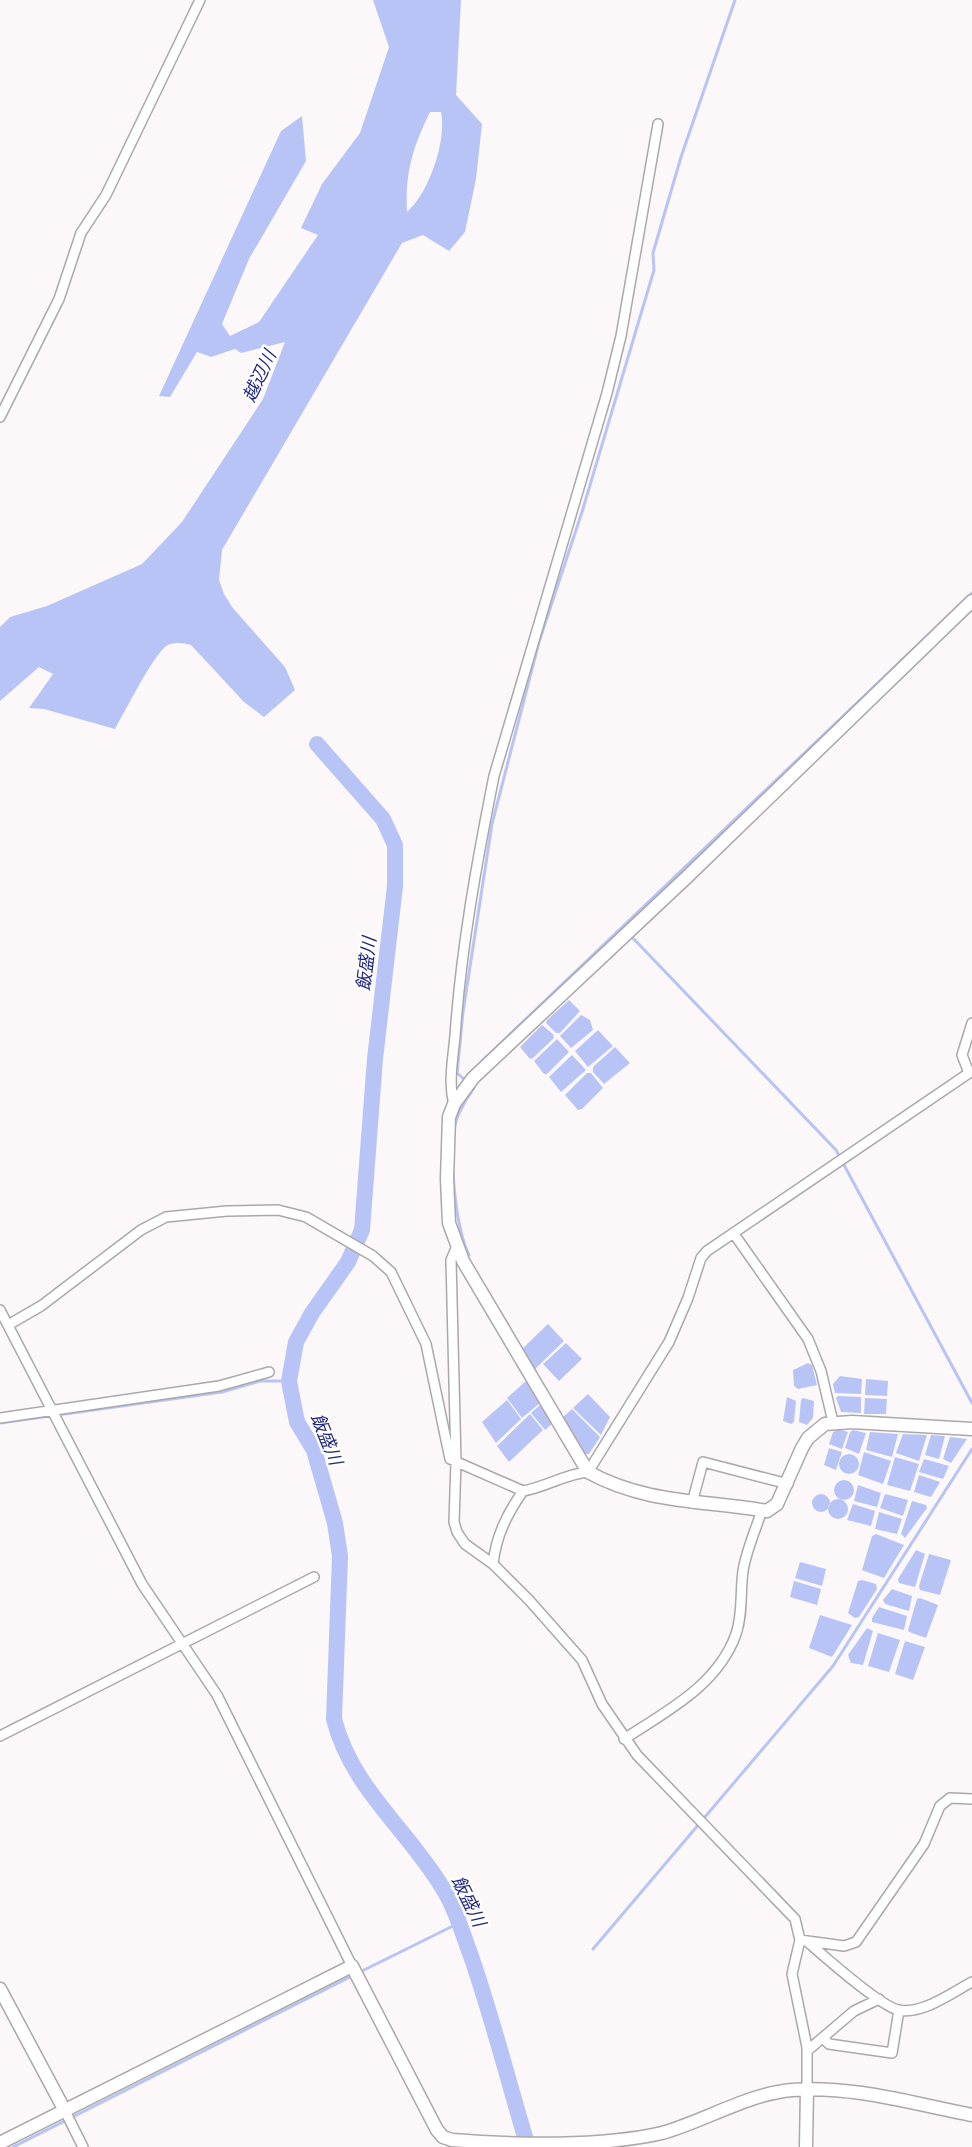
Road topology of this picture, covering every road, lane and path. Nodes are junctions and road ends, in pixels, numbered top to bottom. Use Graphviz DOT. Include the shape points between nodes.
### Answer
graph roads {
  1 [pos="200,0"];
  2 [pos="658,124"];
  3 [pos="0,417"];
  4 [pos="972,601"];
  5 [pos="972,1023"];
  6 [pos="971,1072"];
  7 [pos="454,1104"];
  8 [pos="734,1234"];
  9 [pos="457,1246"];
  10 [pos="0,1310"];
  11 [pos="8,1324"];
  12 [pos="268,1372"];
  13 [pos="51,1411"];
  14 [pos="0,1418"];
  15 [pos="833,1422"];
  16 [pos="972,1429"];
  17 [pos="456,1462"];
  18 [pos="588,1472"];
  19 [pos="788,1484"];
  20 [pos="523,1491"];
  21 [pos="692,1503"];
  22 [pos="762,1510"];
  23 [pos="493,1564"];
  24 [pos="314,1577"];
  25 [pos="180,1642"];
  26 [pos="0,1736"];
  27 [pos="624,1739"];
  28 [pos="972,1799"];
  29 [pos="804,1941"];
  30 [pos="352,1966"];
  31 [pos="972,1982"];
  32 [pos="0,1989"];
  33 [pos="879,1999"];
  34 [pos="899,2010"];
  35 [pos="823,2038"];
  36 [pos="807,2051"];
  37 [pos="807,2089"];
  38 [pos="65,2111"];
  39 [pos="972,2115"];
  40 [pos="0,2143"];
  41 [pos="83,2147"];
  42 [pos="806,2147"];
  1 -- 3 [label="street" via="106,195 81,233 59,299"];
  2 -- 7 [label="street" via="621,336 607,393 494,776 456,1013 450,1091"];
  4 -- 7 [label="street" via="473,1078"];
  5 -- 6 [label="street" via="962,1055"];
  6 -- 8 [label="street"];
  7 -- 9 [label="street" via="447,1130 447,1179 449,1223"];
  8 -- 15 [label="street" via="808,1339 821,1371"];
  8 -- 18 [label="street" via="701,1258 669,1342"];
  9 -- 17 [label="street" via="451,1260"];
  9 -- 18 [label="street"];
  10 -- 11 [label="street"];
  11 -- 13 [label="street"];
  11 -- 17 [label="street" via="40,1306 141,1230 166,1217 278,1210 306,1217 373,1256 391,1272 426,1344 450,1459"];
  12 -- 13 [label="street" via="219,1386"];
  13 -- 14 [label="street"];
  13 -- 25 [label="street" via="142,1584"];
  15 -- 16 [label="street"];
  15 -- 19 [label="street" via="808,1438"];
  17 -- 20 [label="street"];
  17 -- 23 [label="street" via="457,1532 465,1544"];
  18 -- 20 [label="street" via="572,1473"];
  18 -- 21 [label="street" via="652,1496"];
  19 -- 21 [label="street" via="703,1462"];
  19 -- 22 [label="street" via="777,1504"];
  20 -- 23 [label="street" via="501,1528"];
  21 -- 22 [label="street"];
  22 -- 27 [label="street" via="743,1567 740,1614 730,1648 701,1687"];
  23 -- 27 [label="street" via="582,1660"];
  24 -- 25 [label="street"];
  25 -- 26 [label="street"];
  25 -- 30 [label="street" via="218,1695"];
  27 -- 29 [label="street" via="784,1906 795,1919"];
  28 -- 29 [label="street" via="950,1798 940,1806 924,1844 856,1942 844,1946"];
  29 -- 33 [label="street"];
  29 -- 36 [label="street" via="792,1974"];
  30 -- 37 [label="street" via="437,2130 452,2140 549,2144 616,2140 660,2133 763,2096"];
  30 -- 38 [label="street"];
  31 -- 34 [label="street" via="940,1999"];
  32 -- 38 [label="street"];
  33 -- 34 [label="street"];
  33 -- 35 [label="street" via="854,2011"];
  34 -- 35 [label="street" via="892,2053 829,2044"];
  35 -- 36 [label="street"];
  36 -- 37 [label="street"];
  37 -- 39 [label="street" via="852,2092"];
  37 -- 42 [label="street"];
  38 -- 40 [label="street"];
  38 -- 41 [label="street"];
}
